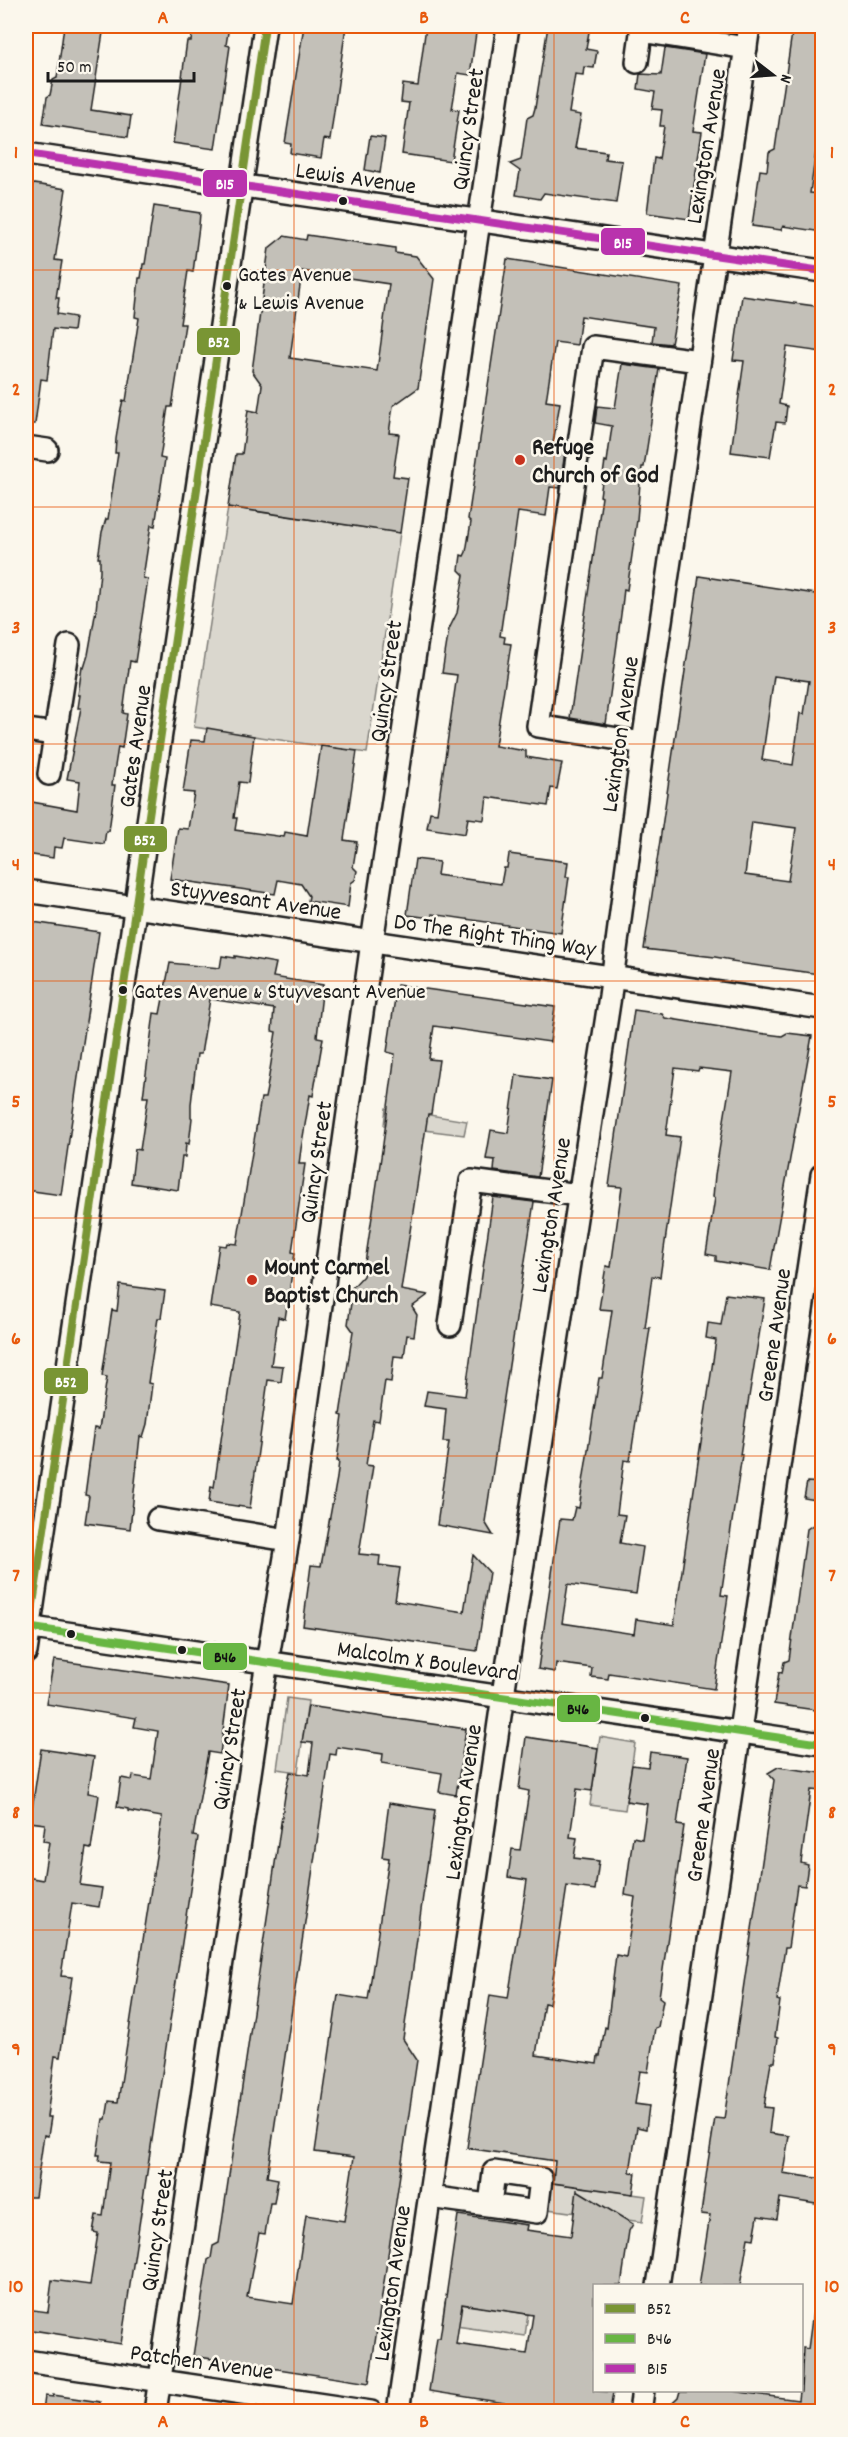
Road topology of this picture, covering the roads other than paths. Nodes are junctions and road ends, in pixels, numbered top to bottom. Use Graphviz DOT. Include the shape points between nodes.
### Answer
graph roads {
  1 [pos="265,26"];
  2 [pos="508,26"];
  3 [pos="749,26"];
  4 [pos="641,28"];
  5 [pos="746,48"];
  6 [pos="637,62"];
  7 [pos="26,154"];
  8 [pos="242,186"];
  9 [pos="479,220"];
  10 [pos="715,255"];
  11 [pos="822,271"];
  12 [pos="699,362"];
  13 [pos="26,447"];
  14 [pos="47,450"];
  15 [pos="69,645"];
  16 [pos="26,730"];
  17 [pos="55,734"];
  18 [pos="643,743"];
  19 [pos="50,774"];
  20 [pos="26,891"];
  21 [pos="136,907"];
  22 [pos="372,942"];
  23 [pos="611,977"];
  24 [pos="822,1008"];
  25 [pos="822,1175"];
  26 [pos="579,1195"];
  27 [pos="450,1324"];
  28 [pos="158,1519"];
  29 [pos="288,1540"];
  30 [pos="27,1627"];
  31 [pos="26,1652"];
  32 [pos="267,1662"];
  33 [pos="503,1697"];
  34 [pos="740,1732"];
  35 [pos="822,1744"];
  36 [pos="429,2197"];
  37 [pos="490,2205"];
  38 [pos="658,2284"];
  39 [pos="26,2361"];
  40 [pos="160,2381"];
  41 [pos="643,2392"];
  42 [pos="155,2412"];
  43 [pos="371,2412"];
  44 [pos="398,2412"];
  45 [pos="640,2412"];
  1 -- 8 [label="street, Gates Avenue"];
  2 -- 9 [label="street, Quincy Street"];
  3 -- 5 [label="street, Lexington Avenue"];
  4 -- 5 [label="street"];
  4 -- 6 [label="street"];
  5 -- 10 [label="street, Lexington Avenue"];
  7 -- 8 [label="street, Lewis Avenue"];
  8 -- 9 [label="street, Lewis Avenue"];
  8 -- 21 [label="street, Gates Avenue"];
  9 -- 10 [label="street, Lewis Avenue"];
  9 -- 22 [label="street, Quincy Street"];
  10 -- 11 [label="street, Lewis Avenue"];
  10 -- 12 [label="street, Lexington Avenue"];
  12 -- 18 [label="street, Lexington Avenue"];
  12 -- 18 [label="street" via="593,347 539,714 538,726"];
  13 -- 14 [label="street"];
  15 -- 17 [label="street"];
  16 -- 17 [label="street"];
  17 -- 19 [label="street"];
  18 -- 23 [label="street, Lexington Avenue"];
  20 -- 21 [label="street, Stuyvesant Avenue"];
  21 -- 22 [label="street, Stuyvesant Avenue"];
  21 -- 30 [label="street, Gates Avenue"];
  22 -- 23 [label="street, Do The Right Thing Way"];
  22 -- 29 [label="street, Quincy Street"];
  23 -- 24 [label="street"];
  23 -- 26 [label="street, Lexington Avenue"];
  25 -- 34 [label="street, Greene Avenue"];
  26 -- 27 [label="street" via="471,1181"];
  26 -- 33 [label="street, Lexington Avenue"];
  28 -- 29 [label="street"];
  29 -- 32 [label="street, Quincy Street"];
  30 -- 31 [label="street, Gates Avenue"];
  30 -- 32 [label="street, Malcolm X Boulevard"];
  32 -- 33 [label="street, Malcolm X Boulevard"];
  32 -- 40 [label="street, Quincy Street"];
  33 -- 34 [label="street, Malcolm X Boulevard"];
  33 -- 36 [label="street, Lexington Avenue"];
  34 -- 35 [label="street, Malcolm X Boulevard"];
  34 -- 38 [label="street, Greene Avenue"];
  36 -- 37 [label="street"];
  36 -- 44 [label="street, Lexington Avenue"];
  39 -- 40 [label="street, Patchen Avenue"];
  40 -- 42 [label="street, Quincy Street"];
  40 -- 43 [label="street, Patchen Avenue"];
  41 -- 45 [label="street"];
}
